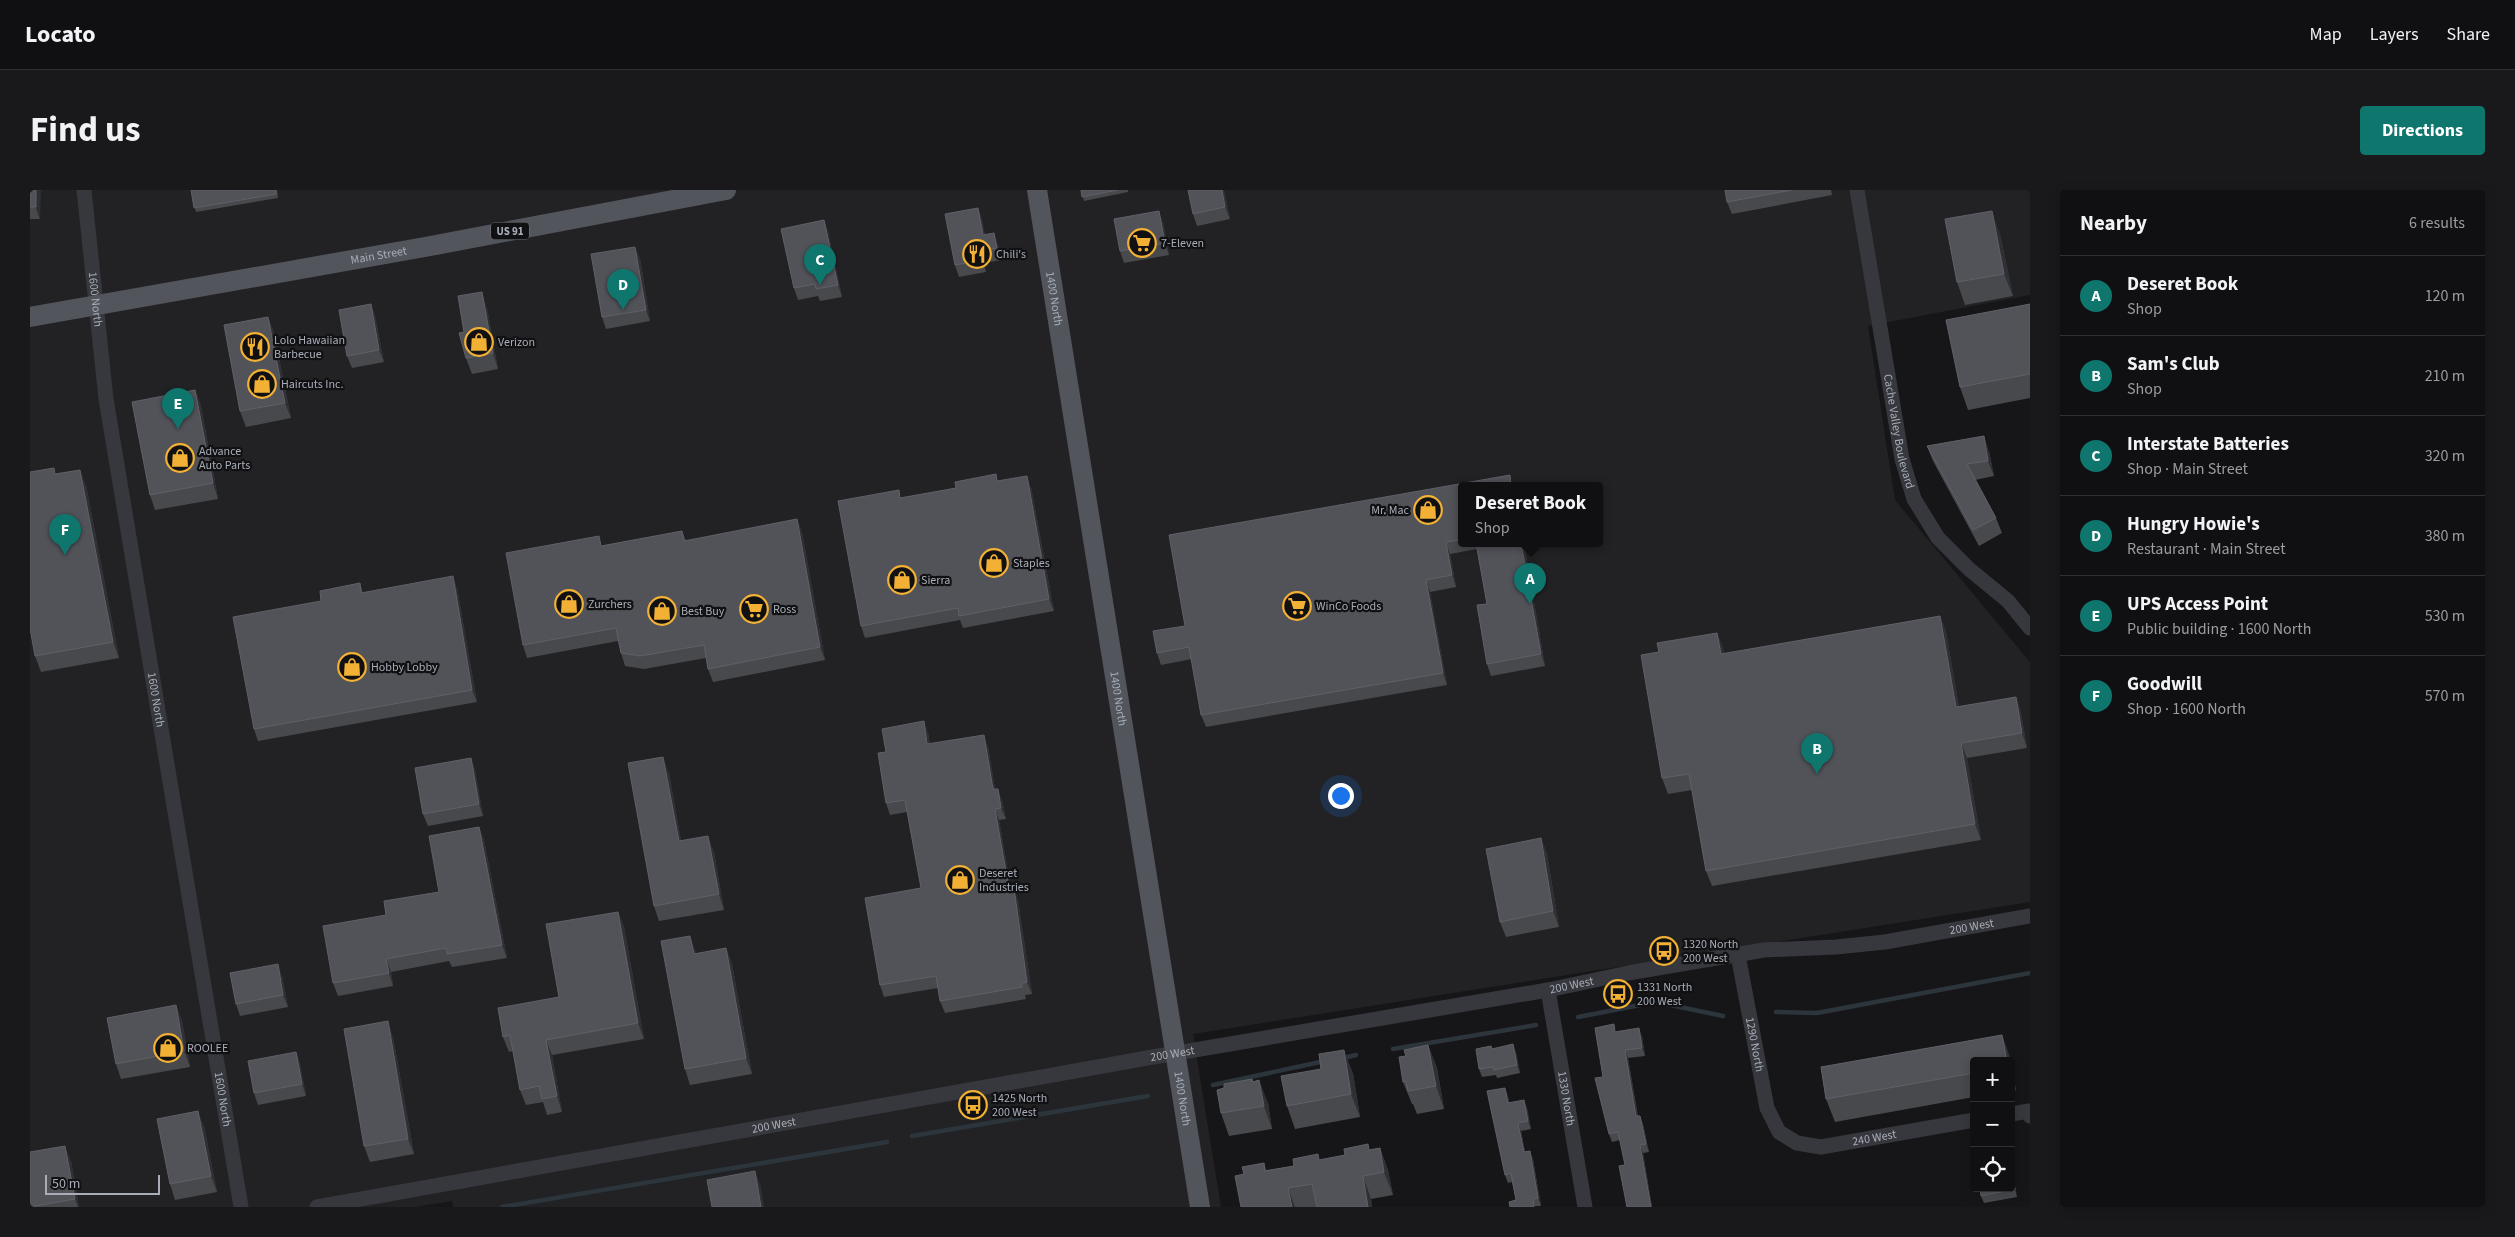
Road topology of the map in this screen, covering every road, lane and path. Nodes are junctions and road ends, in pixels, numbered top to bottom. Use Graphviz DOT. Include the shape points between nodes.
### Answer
graph roads {
  1 [pos="84,190"];
  2 [pos="726,190"];
  3 [pos="1037,190"];
  4 [pos="1857,190"];
  5 [pos="95,304"];
  6 [pos="30,316"];
  7 [pos="2030,628"];
  8 [pos="2030,916"];
  9 [pos="1738,955"];
  10 [pos="1548,990"];
  11 [pos="1174,1054"];
  12 [pos="2030,1113"];
  13 [pos="2015,1114"];
  14 [pos="1970,1121"];
  15 [pos="1779,1132"];
  16 [pos="242,1207"];
  17 [pos="317,1207"];
  18 [pos="1200,1207"];
  19 [pos="1586,1207"];
  1 -- 5 [label="street, 1600 North"];
  2 -- 5 [label="main road, Main Street / US 91" via="425,247"];
  3 -- 11 [label="main road, 1400 North"];
  4 -- 7 [label="street, Cache Valley Boulevard" via="1902,459 1914,499 1938,538 2008,601"];
  5 -- 6 [label="main road, Main Street / US 91"];
  5 -- 16 [label="street, 1600 North" via="106,399"];
  8 -- 9 [label="street, 200 West" via="1885,942 1764,950"];
  9 -- 10 [label="street, 200 West"];
  9 -- 15 [label="street, 1290 North" via="1767,1108"];
  10 -- 11 [label="street, 200 West"];
  10 -- 19 [label="street, 1330 North"];
  11 -- 17 [label="street, 200 West"];
  11 -- 18 [label="main road, 1400 North"];
  12 -- 13 [label="street"];
  14 -- 15 [label="street, 240 West" via="1821,1147 1797,1143"];
}
